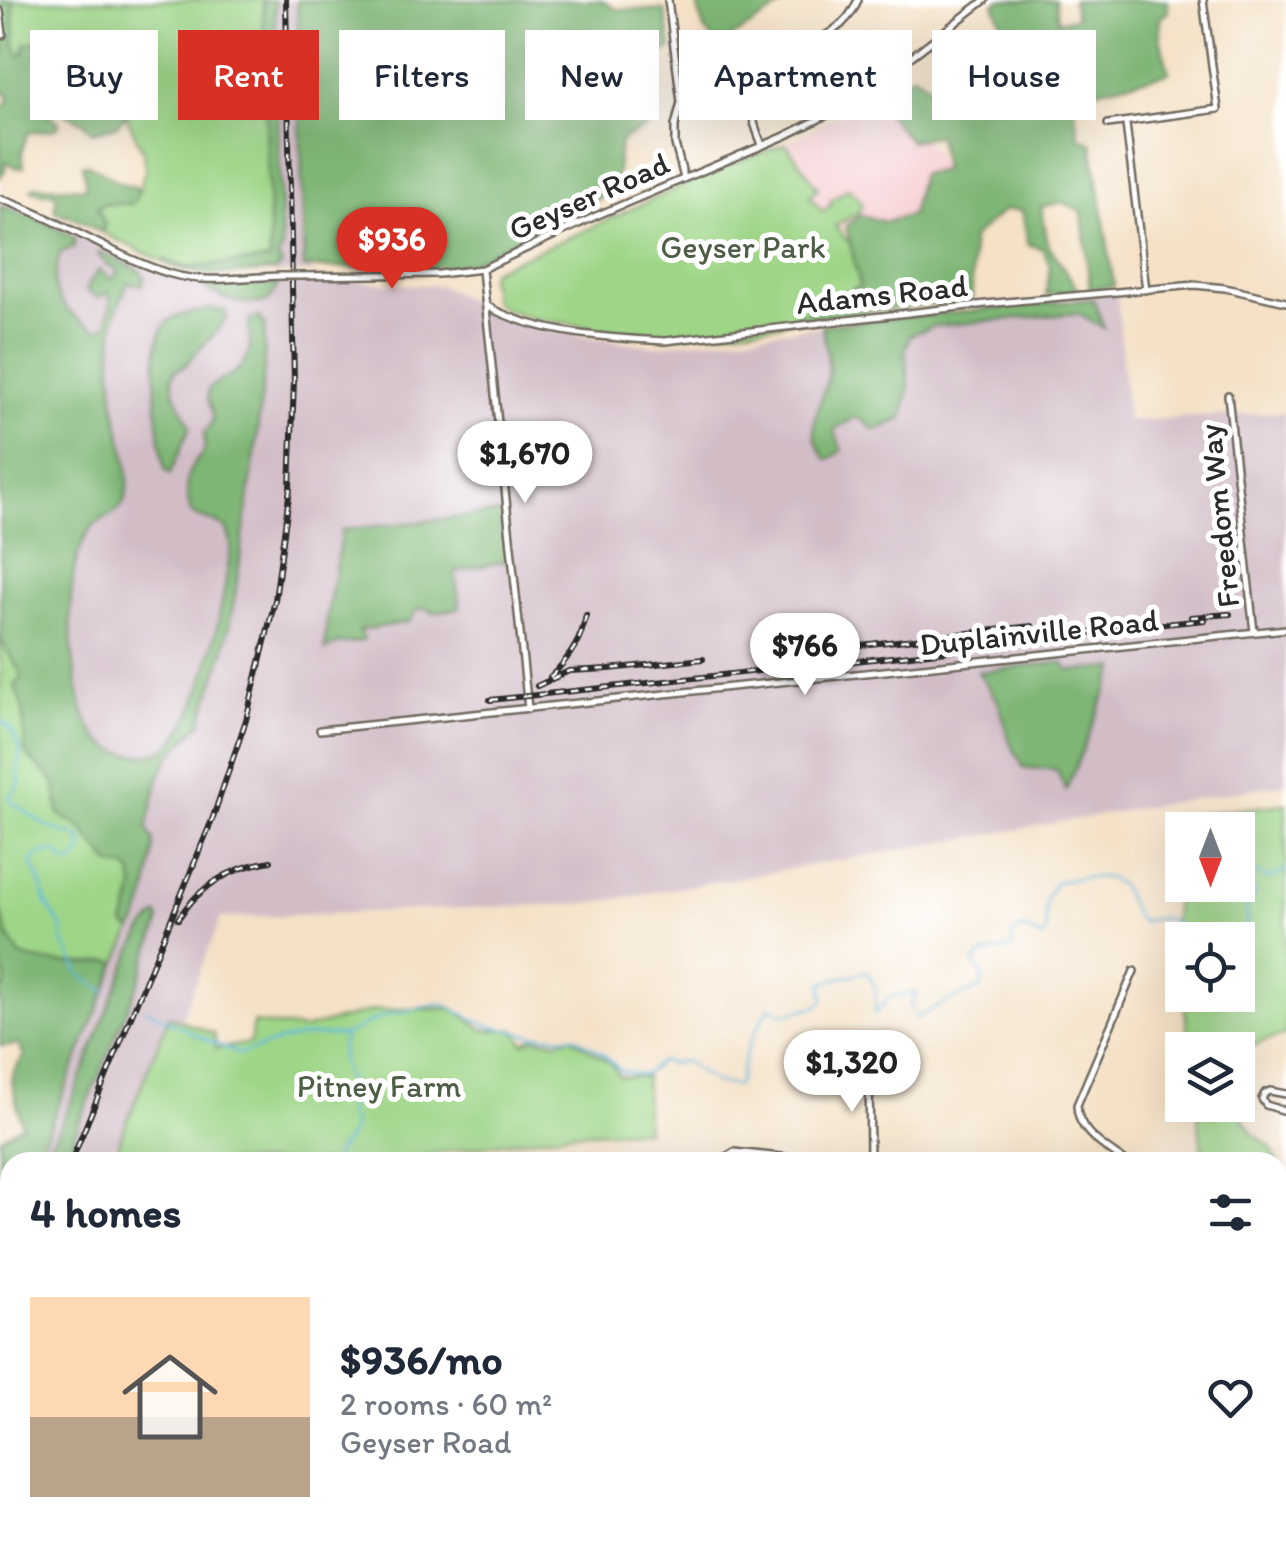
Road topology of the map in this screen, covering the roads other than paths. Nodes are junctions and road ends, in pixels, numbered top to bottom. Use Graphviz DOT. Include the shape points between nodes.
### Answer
graph roads {
  1 [pos="668,0"];
  2 [pos="858,0"];
  3 [pos="985,0"];
  4 [pos="1203,0"];
  5 [pos="0,12"];
  6 [pos="834,30"];
  7 [pos="2,35"];
  8 [pos="912,56"];
  9 [pos="754,120"];
  10 [pos="818,120"];
  11 [pos="1126,123"];
  12 [pos="1108,124"];
  13 [pos="762,145"];
  14 [pos="684,178"];
  15 [pos="0,199"];
  16 [pos="482,268"];
  17 [pos="1146,290"];
  18 [pos="1286,302"];
  19 [pos="486,306"];
  20 [pos="1228,395"];
  21 [pos="1286,628"];
  22 [pos="1254,632"];
  23 [pos="528,710"];
  24 [pos="320,730"];
  25 [pos="1134,971"];
  26 [pos="869,1071"];
  27 [pos="1286,1094"];
  28 [pos="1286,1112"];
  29 [pos="870,1152"];
  30 [pos="1114,1152"];
  1 -- 14 [label="street" via="681,102 674,144"];
  2 -- 6 [label="street"];
  3 -- 8 [label="street, Geyser Road"];
  4 -- 11 [label="street" via="1218,109"];
  5 -- 7 [label="street"];
  9 -- 13 [label="street"];
  10 -- 13 [label="street, Geyser Road"];
  11 -- 12 [label="street"];
  11 -- 17 [label="street"];
  13 -- 14 [label="street, Geyser Road"];
  14 -- 16 [label="street, Geyser Road"];
  15 -- 16 [label="street, Geyser Road, bridge" via="168,273 210,278"];
  16 -- 19 [label="street"];
  17 -- 18 [label="street, Adams Road" via="1207,285"];
  17 -- 19 [label="street, Adams Road" via="665,341 555,329"];
  19 -- 23 [label="street"];
  20 -- 22 [label="street, Freedom Way"];
  21 -- 22 [label="street, Duplainville Road"];
  22 -- 23 [label="street, Duplainville Road"];
  23 -- 24 [label="street, Duplainville Road"];
  25 -- 30 [label="street" via="1077,1105 1086,1130"];
  26 -- 29 [label="street"];
  27 -- 28 [label="street" via="1270,1091 1262,1100"];
}
